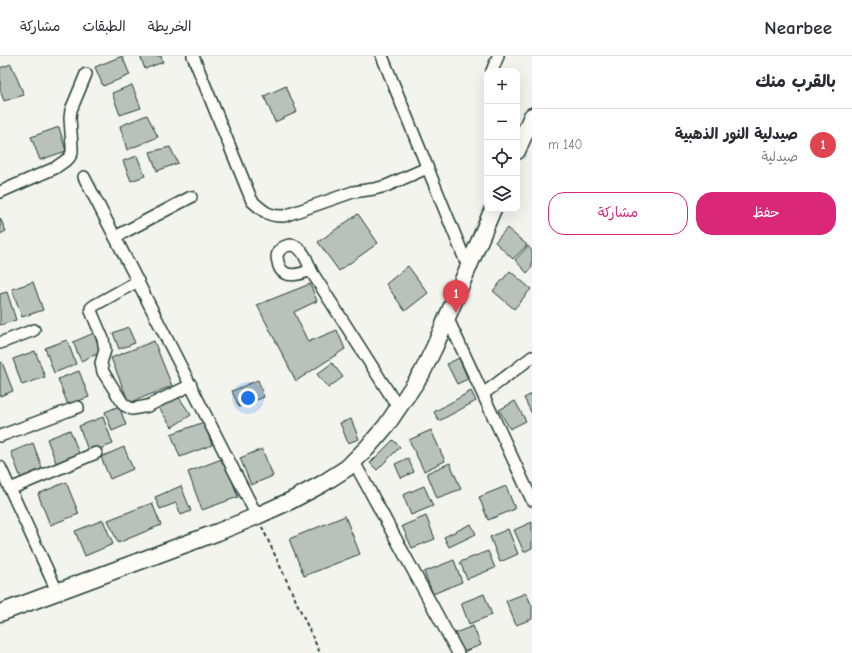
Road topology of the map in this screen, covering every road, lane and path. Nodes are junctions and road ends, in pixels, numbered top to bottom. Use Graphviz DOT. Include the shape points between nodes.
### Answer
graph roads {
  1 [pos="193,56"];
  2 [pos="382,56"];
  3 [pos="498,56"];
  4 [pos="493,68"];
  5 [pos="86,74"];
  6 [pos="532,116"];
  7 [pos="520,140"];
  8 [pos="427,168"];
  9 [pos="84,177"];
  10 [pos="0,192"];
  11 [pos="190,197"];
  12 [pos="492,212"];
  13 [pos="115,237"];
  14 [pos="468,267"];
  15 [pos="311,270"];
  16 [pos="138,281"];
  17 [pos="446,317"];
  18 [pos="34,330"];
  19 [pos="0,343"];
  20 [pos="532,357"];
  21 [pos="191,385"];
  22 [pos="483,394"];
  23 [pos="78,407"];
  24 [pos="398,408"];
  25 [pos="0,436"];
  26 [pos="96,453"];
  27 [pos="354,462"];
  28 [pos="0,467"];
  29 [pos="10,489"];
  30 [pos="532,500"];
  31 [pos="257,516"];
  32 [pos="57,591"];
  33 [pos="0,612"];
  34 [pos="320,653"];
  35 [pos="458,653"];
  1 -- 8 [label="street" via="252,201 268,214 284,216 354,192 386,186"];
  2 -- 8 [label="street"];
  3 -- 4 [label="street"];
  5 -- 10 [label="street" via="71,110 72,154 55,168"];
  6 -- 7 [label="main road"];
  8 -- 14 [label="street"];
  9 -- 13 [label="street"];
  11 -- 13 [label="street"];
  12 -- 14 [label="main road"];
  13 -- 16 [label="street"];
  14 -- 17 [label="main road"];
  15 -- 24 [label="street"];
  16 -- 21 [label="street"];
  16 -- 21 [label="street" via="91,308 104,339 105,350 101,363 103,372 124,405 132,409 148,406"];
  17 -- 22 [label="street"];
  17 -- 24 [label="main road" via="422,373"];
  18 -- 19 [label="street"];
  20 -- 22 [label="street"];
  21 -- 31 [label="street"];
  22 -- 30 [label="street"];
  23 -- 25 [label="street"];
  24 -- 27 [label="main road" via="386,426"];
  26 -- 29 [label="street"];
  27 -- 31 [label="main road" via="322,484"];
  27 -- 35 [label="street"];
  28 -- 29 [label="street"];
  29 -- 32 [label="street"];
  31 -- 32 [label="main road"];
  31 -- 34 [label="path"];
  32 -- 33 [label="main road"];
}
